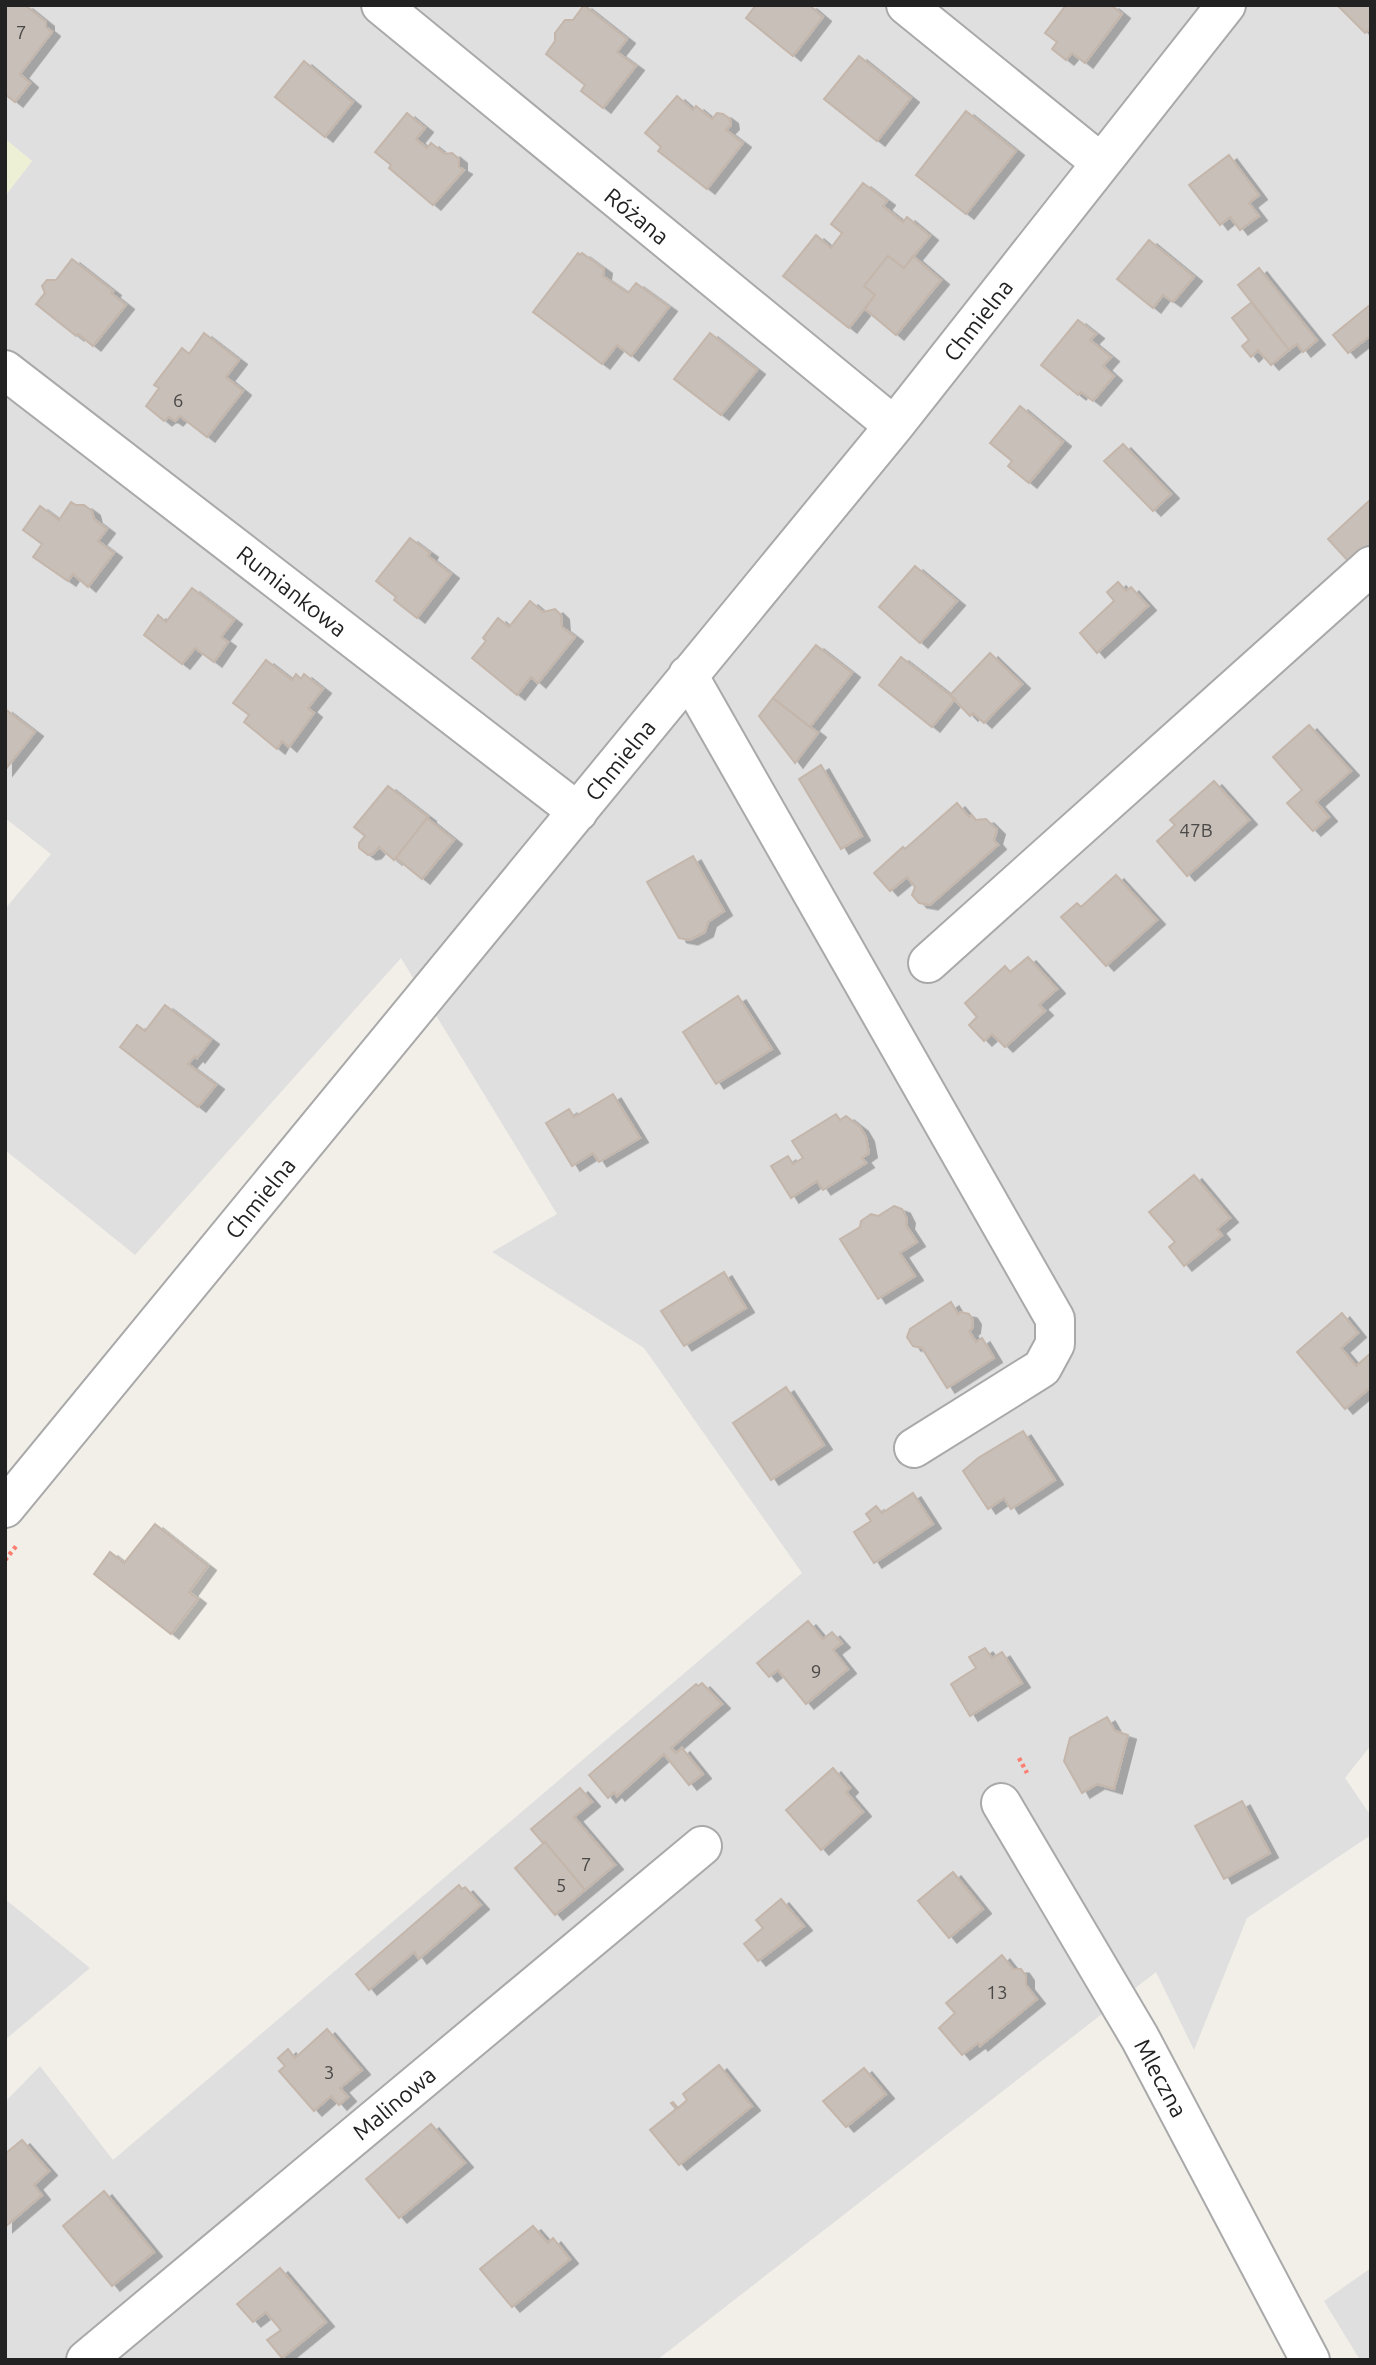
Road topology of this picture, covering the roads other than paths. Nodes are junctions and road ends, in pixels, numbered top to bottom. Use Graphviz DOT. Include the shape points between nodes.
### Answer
graph roads {
  1 [pos="381,5"];
  2 [pos="906,5"];
  3 [pos="1226,5"];
  4 [pos="1101,163"];
  5 [pos="5,370"];
  6 [pos="894,426"];
  7 [pos="1371,566"];
  8 [pos="688,676"];
  9 [pos="578,812"];
  10 [pos="928,962"];
  11 [pos="914,1448"];
  12 [pos="7,1501"];
  13 [pos="1001,1803"];
  14 [pos="702,1846"];
  15 [pos="86,2360"];
  16 [pos="1310,2360"];
  1 -- 6 [label="street, Różana"];
  2 -- 4 [label="street"];
  3 -- 4 [label="street, Chmielna"];
  4 -- 6 [label="street, Chmielna"];
  5 -- 9 [label="street, Rumiankowa"];
  6 -- 8 [label="street, Chmielna"];
  7 -- 10 [label="street"];
  8 -- 9 [label="street, Chmielna"];
  8 -- 11 [label="street" via="1055,1319 1055,1344 1042,1368"];
  9 -- 12 [label="street, Chmielna"];
  13 -- 16 [label="street, Mleczna" via="1140,2038"];
  14 -- 15 [label="street, Malinowa"];
}
